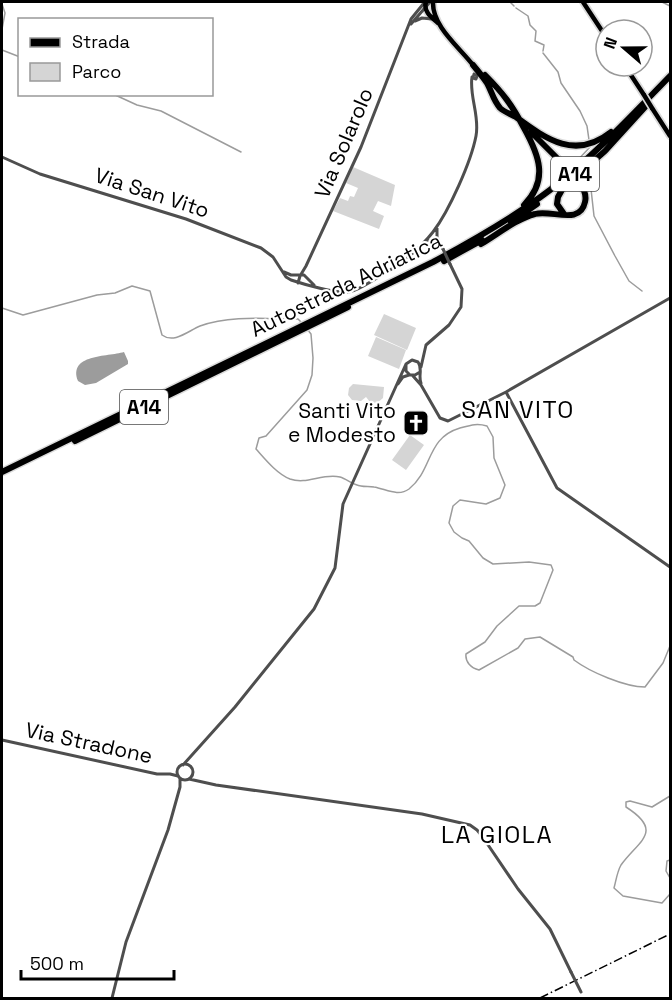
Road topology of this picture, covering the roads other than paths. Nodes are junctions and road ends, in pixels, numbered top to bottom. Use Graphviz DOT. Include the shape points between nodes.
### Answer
graph roads {
  1 [pos="583,2"];
  2 [pos="426,4"];
  3 [pos="434,18"];
  4 [pos="594,19"];
  5 [pos="413,21"];
  6 [pos="407,30"];
  7 [pos="474,65"];
  8 [pos="474,78"];
  9 [pos="633,78"];
  10 [pos="484,80"];
  11 [pos="669,80"];
  12 [pos="649,107"];
  13 [pos="522,123"];
  14 [pos="670,136"];
  15 [pos="2,157"];
  16 [pos="564,214"];
  17 [pos="508,220"];
  18 [pos="438,225"];
  19 [pos="426,240"];
  20 [pos="439,242"];
  21 [pos="467,249"];
  22 [pos="306,266"];
  23 [pos="283,272"];
  24 [pos="301,274"];
  25 [pos="306,277"];
  26 [pos="300,283"];
  27 [pos="315,286"];
  28 [pos="670,298"];
  29 [pos="339,310"];
  30 [pos="424,353"];
  31 [pos="416,361"];
  32 [pos="406,364"];
  33 [pos="421,367"];
  34 [pos="420,372"];
  35 [pos="411,375"];
  36 [pos="397,385"];
  37 [pos="421,385"];
  38 [pos="506,392"];
  39 [pos="2,475"];
  40 [pos="670,567"];
  41 [pos="2,740"];
  42 [pos="191,757"];
  43 [pos="183,765"];
  44 [pos="190,767"];
  45 [pos="178,769"];
  46 [pos="192,772"];
  47 [pos="170,774"];
  48 [pos="179,777"];
  49 [pos="188,779"];
  50 [pos="198,781"];
  51 [pos="180,786"];
  52 [pos="112,999"];
  53 [pos="584,999"];
  1 -- 4 [label="main road"];
  2 -- 3 [label="main road"];
  2 -- 3 [label="main road"];
  2 -- 5 [label="street, Via Solarolo"];
  2 -- 6 [label="street, Via Solarolo"];
  3 -- 5 [label="street"];
  3 -- 7 [label="main road"];
  5 -- 6 [label="street, Via Solarolo"];
  6 -- 22 [label="street, Via Solarolo" via="361,147"];
  7 -- 8 [label="street"];
  7 -- 10 [label="highway"];
  7 -- 13 [label="highway" via="510,101"];
  8 -- 10 [label="highway"];
  8 -- 18 [label="street, Via San Vito" via="476,136 465,171"];
  9 -- 12 [label="main road, bridge"];
  10 -- 13 [label="highway" via="501,109"];
  11 -- 12 [label="highway, Autostrada Adriatica / A14"];
  11 -- 13 [label="highway" via="609,133 588,145 560,143"];
  11 -- 17 [label="highway, Autostrada Adriatica / A14" via="578,167"];
  12 -- 14 [label="main road"];
  12 -- 16 [label="highway" via="560,192 557,204"];
  12 -- 21 [label="highway, Autostrada Adriatica / A14" via="558,188"];
  13 -- 16 [label="highway, bridge" via="567,168 585,193 584,206 574,215"];
  13 -- 17 [label="highway" via="537,153 539,173 531,197"];
  15 -- 23 [label="street, Via San Vito" via="40,174 243,240 270,254"];
  16 -- 21 [label="highway" via="531,215"];
  17 -- 29 [label="highway, Autostrada Adriatica / A14"];
  18 -- 19 [label="street, Via San Vito"];
  18 -- 20 [label="street"];
  19 -- 20 [label="street"];
  19 -- 27 [label="street, Via San Vito" via="391,270 354,291 337,292"];
  20 -- 30 [label="street, bridge" via="462,289 461,307 452,322 429,341"];
  21 -- 29 [label="highway, Autostrada Adriatica / A14"];
  22 -- 24 [label="street, Via Solarolo"];
  22 -- 25 [label="street, Via Solarolo"];
  23 -- 24 [label="street"];
  23 -- 26 [label="street, Via San Vito" via="288,279"];
  24 -- 25 [label="street"];
  24 -- 26 [label="street, Via Solarolo"];
  25 -- 26 [label="street"];
  25 -- 27 [label="street"];
  26 -- 27 [label="street, Via San Vito"];
  28 -- 38 [label="street"];
  29 -- 39 [label="highway, Autostrada Adriatica / A14"];
  30 -- 31 [label="street"];
  30 -- 33 [label="street"];
  31 -- 32 [label="street"];
  31 -- 33 [label="street"];
  32 -- 35 [label="street"];
  32 -- 36 [label="street"];
  33 -- 34 [label="street"];
  34 -- 35 [label="street"];
  34 -- 37 [label="street"];
  35 -- 36 [label="street" via="403,377"];
  35 -- 37 [label="street"];
  36 -- 42 [label="street" via="342,508 335,568 322,596"];
  37 -- 38 [label="street" via="444,421"];
  38 -- 40 [label="street" via="557,488"];
  41 -- 47 [label="street, Via Stradone"];
  42 -- 43 [label="street"];
  42 -- 44 [label="street"];
  43 -- 44 [label="street"];
  43 -- 45 [label="street"];
  44 -- 46 [label="street"];
  45 -- 47 [label="street, Via Stradone"];
  45 -- 48 [label="street"];
  46 -- 49 [label="street"];
  46 -- 50 [label="street"];
  47 -- 48 [label="street, Via Stradone"];
  48 -- 49 [label="street"];
  48 -- 51 [label="street"];
  49 -- 50 [label="street"];
  49 -- 51 [label="street"];
  50 -- 53 [label="street, bridge" via="410,812 470,825 550,929"];
  51 -- 52 [label="street" via="168,830 126,942"];
}
